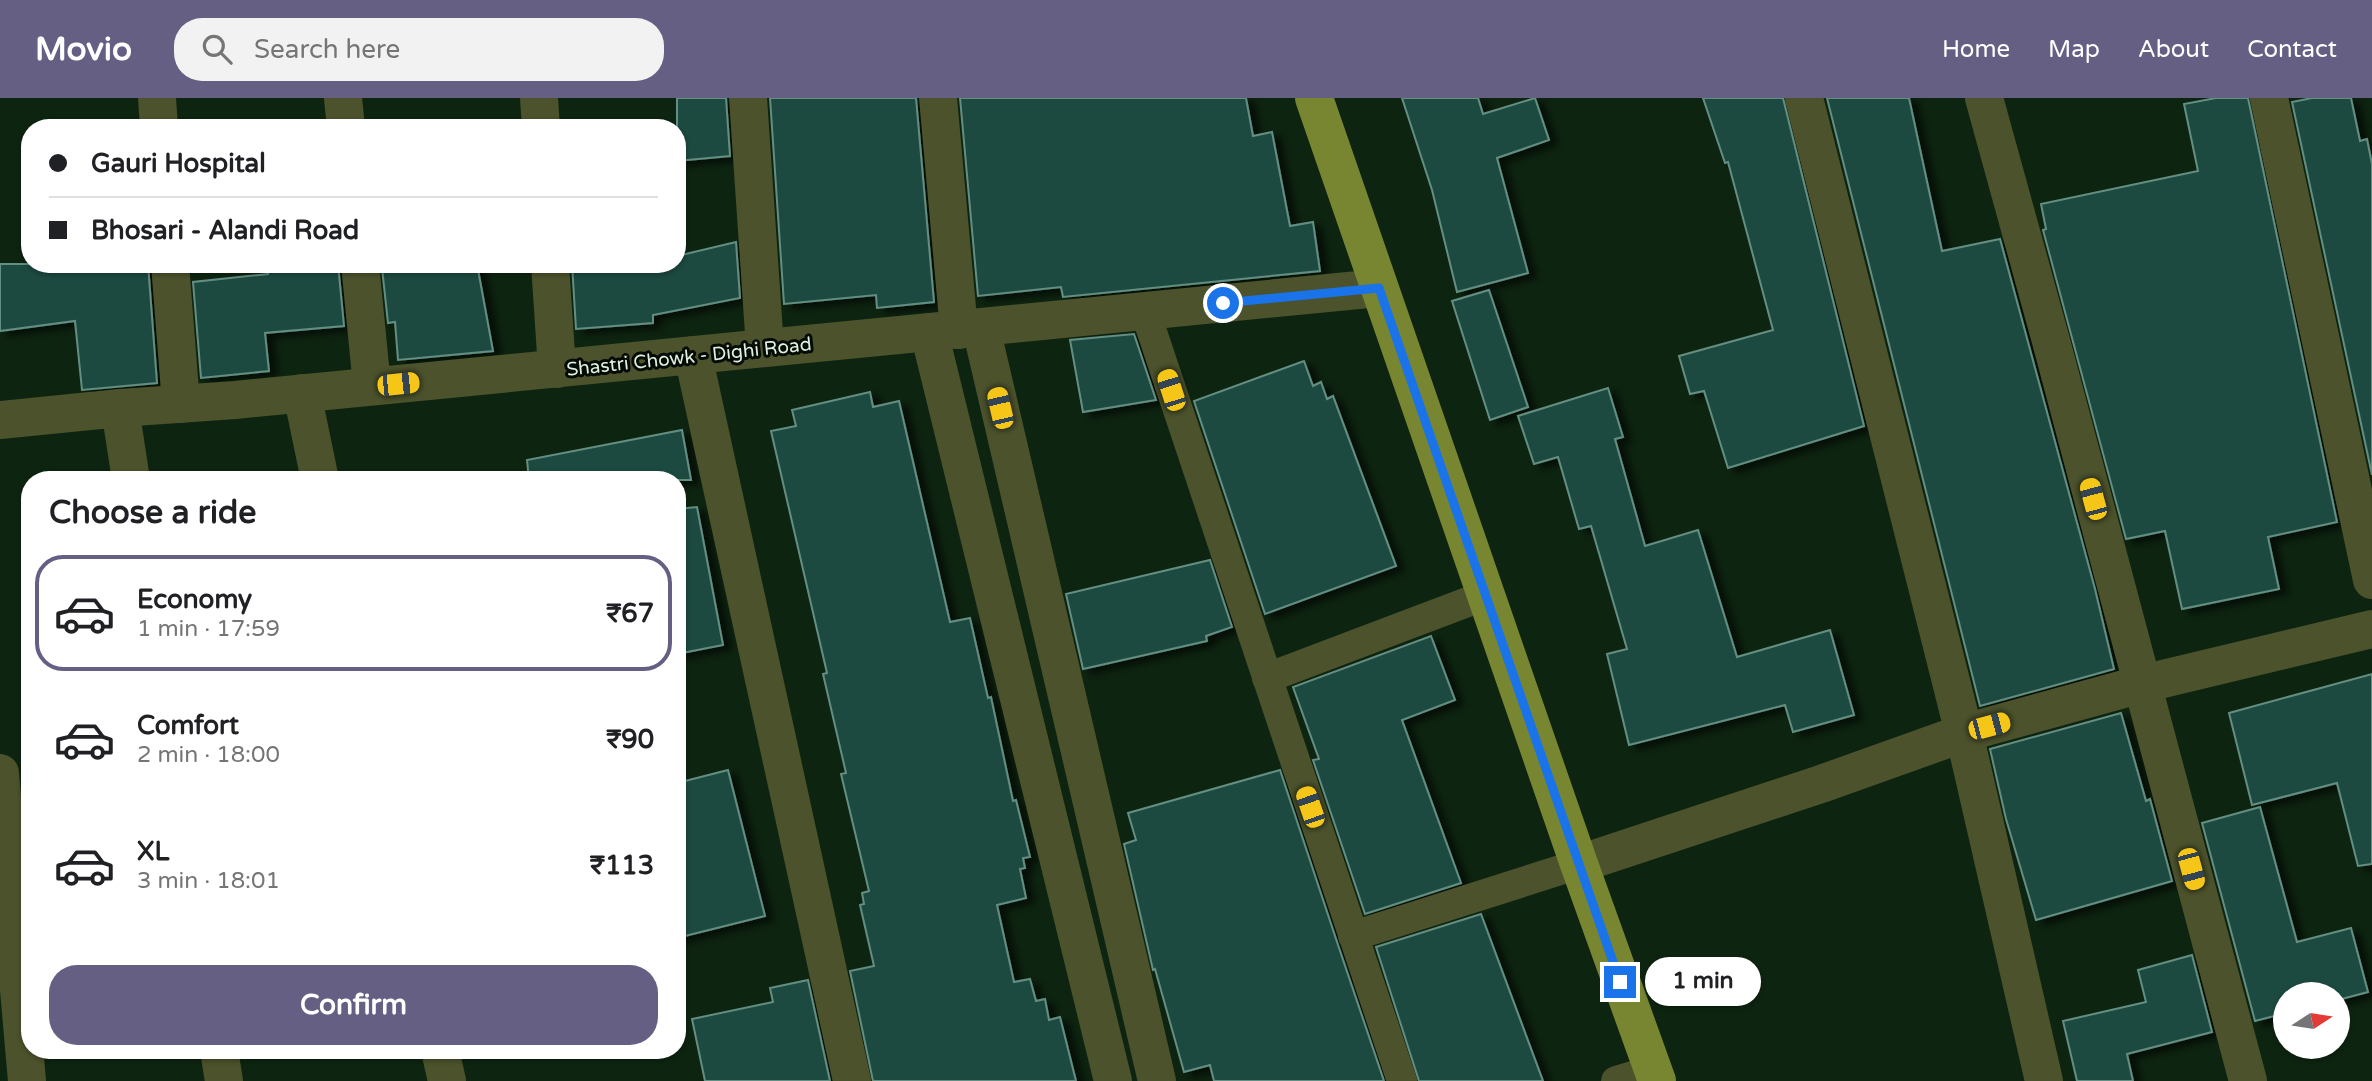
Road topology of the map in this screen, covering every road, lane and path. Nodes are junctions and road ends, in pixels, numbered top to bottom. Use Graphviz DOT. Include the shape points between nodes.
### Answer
graph roads {
  1 [pos="157,98"];
  2 [pos="343,98"];
  3 [pos="539,98"];
  4 [pos="748,98"];
  5 [pos="938,98"];
  6 [pos="1314,98"];
  7 [pos="1804,98"];
  8 [pos="1984,98"];
  9 [pos="2269,98"];
  10 [pos="158,119"];
  11 [pos="345,119"];
  12 [pos="540,119"];
  13 [pos="171,273"];
  14 [pos="361,273"];
  15 [pos="551,273"];
  16 [pos="1379,288"];
  17 [pos="1144,311"];
  18 [pos="956,330"];
  19 [pos="765,348"];
  20 [pos="693,355"];
  21 [pos="557,369"];
  22 [pos="372,386"];
  23 [pos="302,393"];
  24 [pos="181,404"];
  25 [pos="120,408"];
  26 [pos="0,421"];
  27 [pos="130,471"];
  28 [pos="318,471"];
  29 [pos="2372,580"];
  30 [pos="1486,595"];
  31 [pos="2372,629"];
  32 [pos="1267,678"];
  33 [pos="2142,684"];
  34 [pos="1964,733"];
  35 [pos="0,773"];
  36 [pos="1579,864"];
  37 [pos="1353,936"];
  38 [pos="21,1013"];
  39 [pos="25,1059"];
  40 [pos="220,1059"];
  41 [pos="442,1059"];
  42 [pos="1655,1075"];
  43 [pos="27,1081"];
  44 [pos="223,1081"];
  45 [pos="447,1081"];
  46 [pos="852,1081"];
  47 [pos="1113,1081"];
  48 [pos="1157,1081"];
  49 [pos="1402,1081"];
  50 [pos="1616,1081"];
  51 [pos="2044,1081"];
  52 [pos="2248,1081"];
  1 -- 10 [label="street"];
  2 -- 11 [label="street"];
  3 -- 12 [label="street"];
  4 -- 19 [label="street"];
  5 -- 18 [label="street"];
  6 -- 16 [label="main road"];
  7 -- 34 [label="street"];
  8 -- 33 [label="street"];
  9 -- 29 [label="street"];
  13 -- 24 [label="street"];
  14 -- 22 [label="street"];
  15 -- 21 [label="street"];
  16 -- 17 [label="street, Shastri Chowk - Dighi Road"];
  16 -- 30 [label="main road"];
  17 -- 18 [label="street, Shastri Chowk - Dighi Road"];
  17 -- 32 [label="lane"];
  18 -- 19 [label="street, Shastri Chowk - Dighi Road"];
  18 -- 47 [label="street"];
  18 -- 48 [label="street"];
  19 -- 20 [label="street, Shastri Chowk - Dighi Road"];
  20 -- 21 [label="street, Shastri Chowk - Dighi Road"];
  20 -- 46 [label="street"];
  21 -- 22 [label="street, Shastri Chowk - Dighi Road"];
  22 -- 23 [label="street, Shastri Chowk - Dighi Road"];
  23 -- 24 [label="street, Shastri Chowk - Dighi Road"];
  23 -- 28 [label="street"];
  24 -- 25 [label="street, Shastri Chowk - Dighi Road"];
  25 -- 26 [label="street, Shastri Chowk - Dighi Road"];
  25 -- 27 [label="street"];
  30 -- 32 [label="lane"];
  30 -- 36 [label="main road"];
  31 -- 33 [label="street"];
  32 -- 37 [label="lane"];
  33 -- 34 [label="street"];
  33 -- 52 [label="street"];
  34 -- 36 [label="street"];
  34 -- 51 [label="street"];
  35 -- 38 [label="street"];
  36 -- 37 [label="lane"];
  36 -- 42 [label="main road"];
  37 -- 49 [label="lane"];
  39 -- 43 [label="street"];
  40 -- 44 [label="street"];
  41 -- 45 [label="street"];
  42 -- 50 [label="lane"];
}
